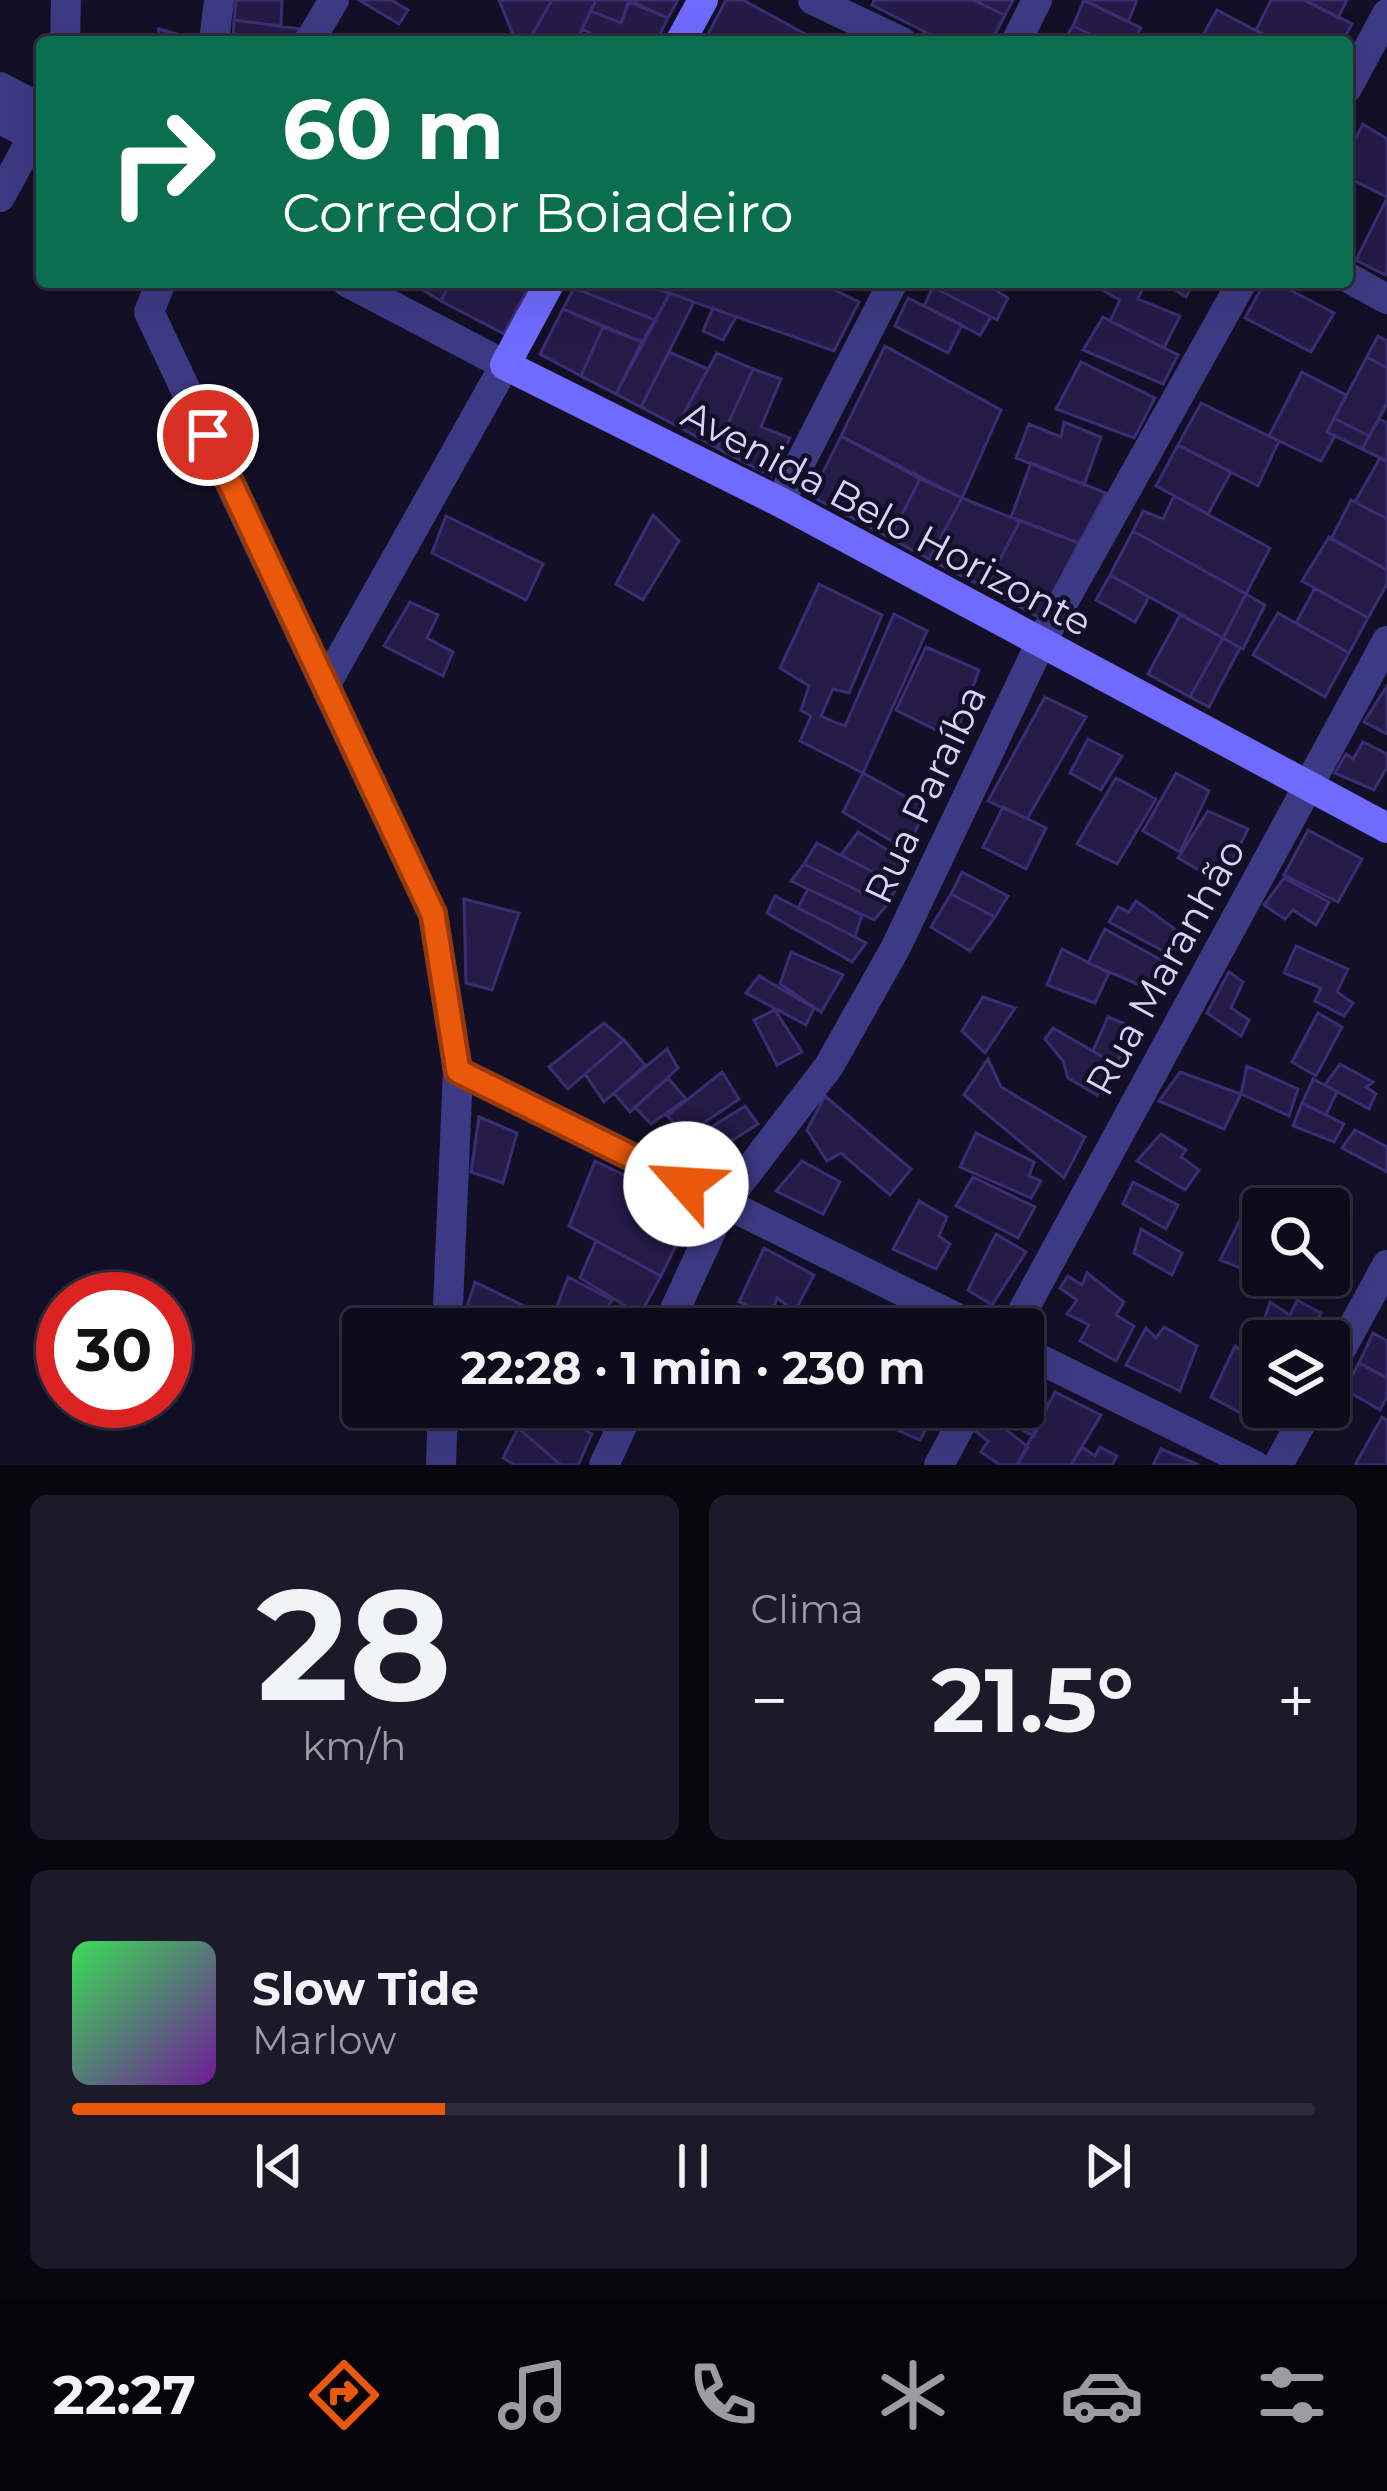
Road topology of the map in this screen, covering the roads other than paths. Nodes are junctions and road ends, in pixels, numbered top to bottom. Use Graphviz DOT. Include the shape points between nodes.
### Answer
graph roads {
  1 [pos="66,0"];
  2 [pos="220,0"];
  3 [pos="334,0"];
  4 [pos="703,0"];
  5 [pos="813,0"];
  6 [pos="1037,0"];
  7 [pos="1387,14"];
  8 [pos="65,36"];
  9 [pos="215,36"];
  10 [pos="312,36"];
  11 [pos="683,36"];
  12 [pos="889,36"];
  13 [pos="1019,36"];
  14 [pos="1353,77"];
  15 [pos="0,88"];
  16 [pos="0,118"];
  17 [pos="36,122"];
  18 [pos="36,125"];
  19 [pos="36,133"];
  20 [pos="0,197"];
  21 [pos="1353,280"];
  22 [pos="159,288"];
  23 [pos="358,288"];
  24 [pos="547,288"];
  25 [pos="890,288"];
  26 [pos="1239,288"];
  27 [pos="1387,299"];
  28 [pos="505,365"];
  29 [pos="780,502"];
  30 [pos="1387,641"];
  31 [pos="1041,643"];
  32 [pos="327,682"];
  33 [pos="1308,786"];
  34 [pos="1387,828"];
  35 [pos="458,1071"];
  36 [pos="724,1203"];
  37 [pos="1387,1265"];
  38 [pos="448,1308"];
  39 [pos="676,1308"];
  40 [pos="936,1308"];
  41 [pos="1023,1308"];
  42 [pos="1350,1333"];
  43 [pos="1044,1361"];
  44 [pos="442,1428"];
  45 [pos="621,1428"];
  46 [pos="958,1428"];
  47 [pos="1298,1428"];
  48 [pos="441,1465"];
  49 [pos="604,1465"];
  50 [pos="938,1465"];
  51 [pos="1254,1465"];
  52 [pos="1278,1465"];
  1 -- 8 [label="street"];
  2 -- 9 [label="street"];
  3 -- 10 [label="street"];
  4 -- 11 [label="street"];
  5 -- 12 [label="street"];
  6 -- 13 [label="street"];
  7 -- 14 [label="street"];
  15 -- 17 [label="street"];
  16 -- 18 [label="street"];
  19 -- 20 [label="street"];
  21 -- 27 [label="street"];
  22 -- 32 [label="street" via="149,311"];
  23 -- 28 [label="street, Avenida Belo Horizonte"];
  24 -- 28 [label="street"];
  25 -- 29 [label="street"];
  26 -- 31 [label="street, Rua Paraíba"];
  28 -- 29 [label="street, Avenida Belo Horizonte"];
  28 -- 32 [label="street"];
  29 -- 31 [label="street, Avenida Belo Horizonte"];
  30 -- 33 [label="street, Rua Maranhão"];
  31 -- 33 [label="street, Avenida Belo Horizonte"];
  31 -- 36 [label="street, Rua Paraíba" via="896,947 829,1066"];
  32 -- 35 [label="street" via="433,914"];
  33 -- 34 [label="street, Avenida Belo Horizonte"];
  33 -- 41 [label="street, Rua Maranhão"];
  35 -- 36 [label="street"];
  35 -- 38 [label="street"];
  36 -- 39 [label="street, Rua Paraíba"];
  36 -- 40 [label="street"];
  37 -- 42 [label="street"];
  43 -- 51 [label="street"];
  44 -- 48 [label="street"];
  45 -- 49 [label="street"];
  46 -- 50 [label="street"];
  47 -- 52 [label="street"];
}
